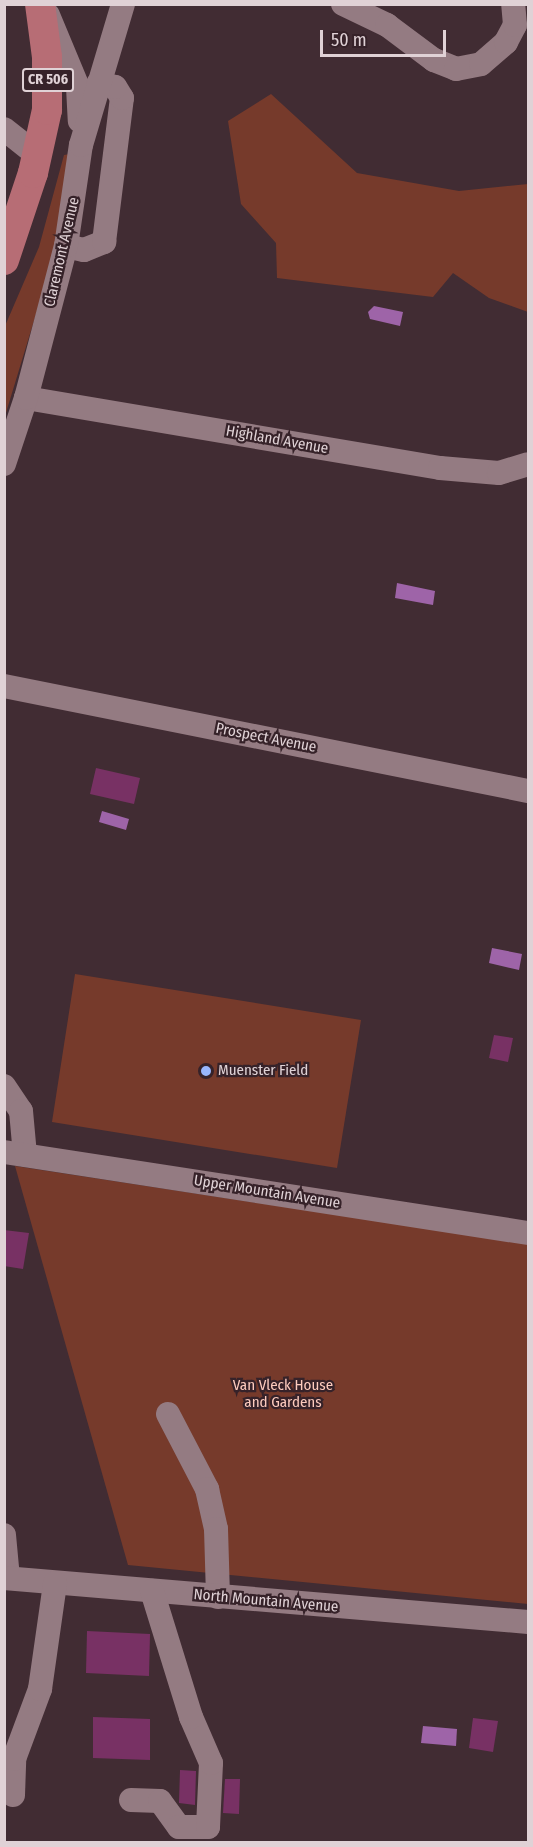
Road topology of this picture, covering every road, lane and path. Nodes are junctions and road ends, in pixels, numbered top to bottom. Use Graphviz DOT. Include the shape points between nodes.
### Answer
graph roads {
  1 [pos="42,4"];
  2 [pos="123,4"];
  3 [pos="343,4"];
  4 [pos="519,20"];
  5 [pos="98,83"];
  6 [pos="4,129"];
  7 [pos="81,145"];
  8 [pos="37,155"];
  9 [pos="66,246"];
  10 [pos="4,260"];
  11 [pos="26,398"];
  12 [pos="4,464"];
  13 [pos="528,464"];
  14 [pos="4,686"];
  15 [pos="528,791"];
  16 [pos="4,1086"];
  17 [pos="15,1154"];
  18 [pos="528,1233"];
  19 [pos="168,1414"];
  20 [pos="216,1529"];
  21 [pos="4,1535"];
  22 [pos="6,1578"];
  23 [pos="55,1583"];
  24 [pos="152,1592"];
  25 [pos="195,1595"];
  26 [pos="218,1597"];
  27 [pos="528,1622"];
  28 [pos="13,1795"];
  29 [pos="131,1800"];
  1 -- 7 [label="street" via="78,87"];
  1 -- 8 [label="main road, CR 506" via="48,84"];
  2 -- 5 [label="street, Claremont Avenue"];
  3 -- 4 [label="street" via="387,25 434,60 456,69 481,64 506,42"];
  5 -- 7 [label="street, Claremont Avenue"];
  5 -- 9 [label="street" via="115,87 122,98 104,242 84,250"];
  6 -- 8 [label="street"];
  7 -- 9 [label="street, Claremont Avenue"];
  8 -- 10 [label="main road, CR 506"];
  9 -- 11 [label="street, Claremont Avenue"];
  11 -- 12 [label="street, Claremont Avenue"];
  11 -- 13 [label="street, Highland Avenue" via="440,468 499,473"];
  14 -- 15 [label="street, Prospect Avenue"];
  16 -- 17 [label="street" via="21,1111"];
  17 -- 18 [label="street, Upper Mountain Avenue"];
  19 -- 20 [label="street" via="207,1489"];
  20 -- 25 [label="street"];
  20 -- 26 [label="street"];
  21 -- 22 [label="street"];
  22 -- 23 [label="street, North Mountain Avenue"];
  23 -- 24 [label="street, North Mountain Avenue"];
  23 -- 28 [label="street" via="40,1689 14,1759"];
  24 -- 25 [label="street, North Mountain Avenue"];
  24 -- 29 [label="street" via="191,1717 212,1763 208,1827 179,1827 160,1801"];
  25 -- 26 [label="street, North Mountain Avenue"];
  26 -- 27 [label="street, North Mountain Avenue"];
}
